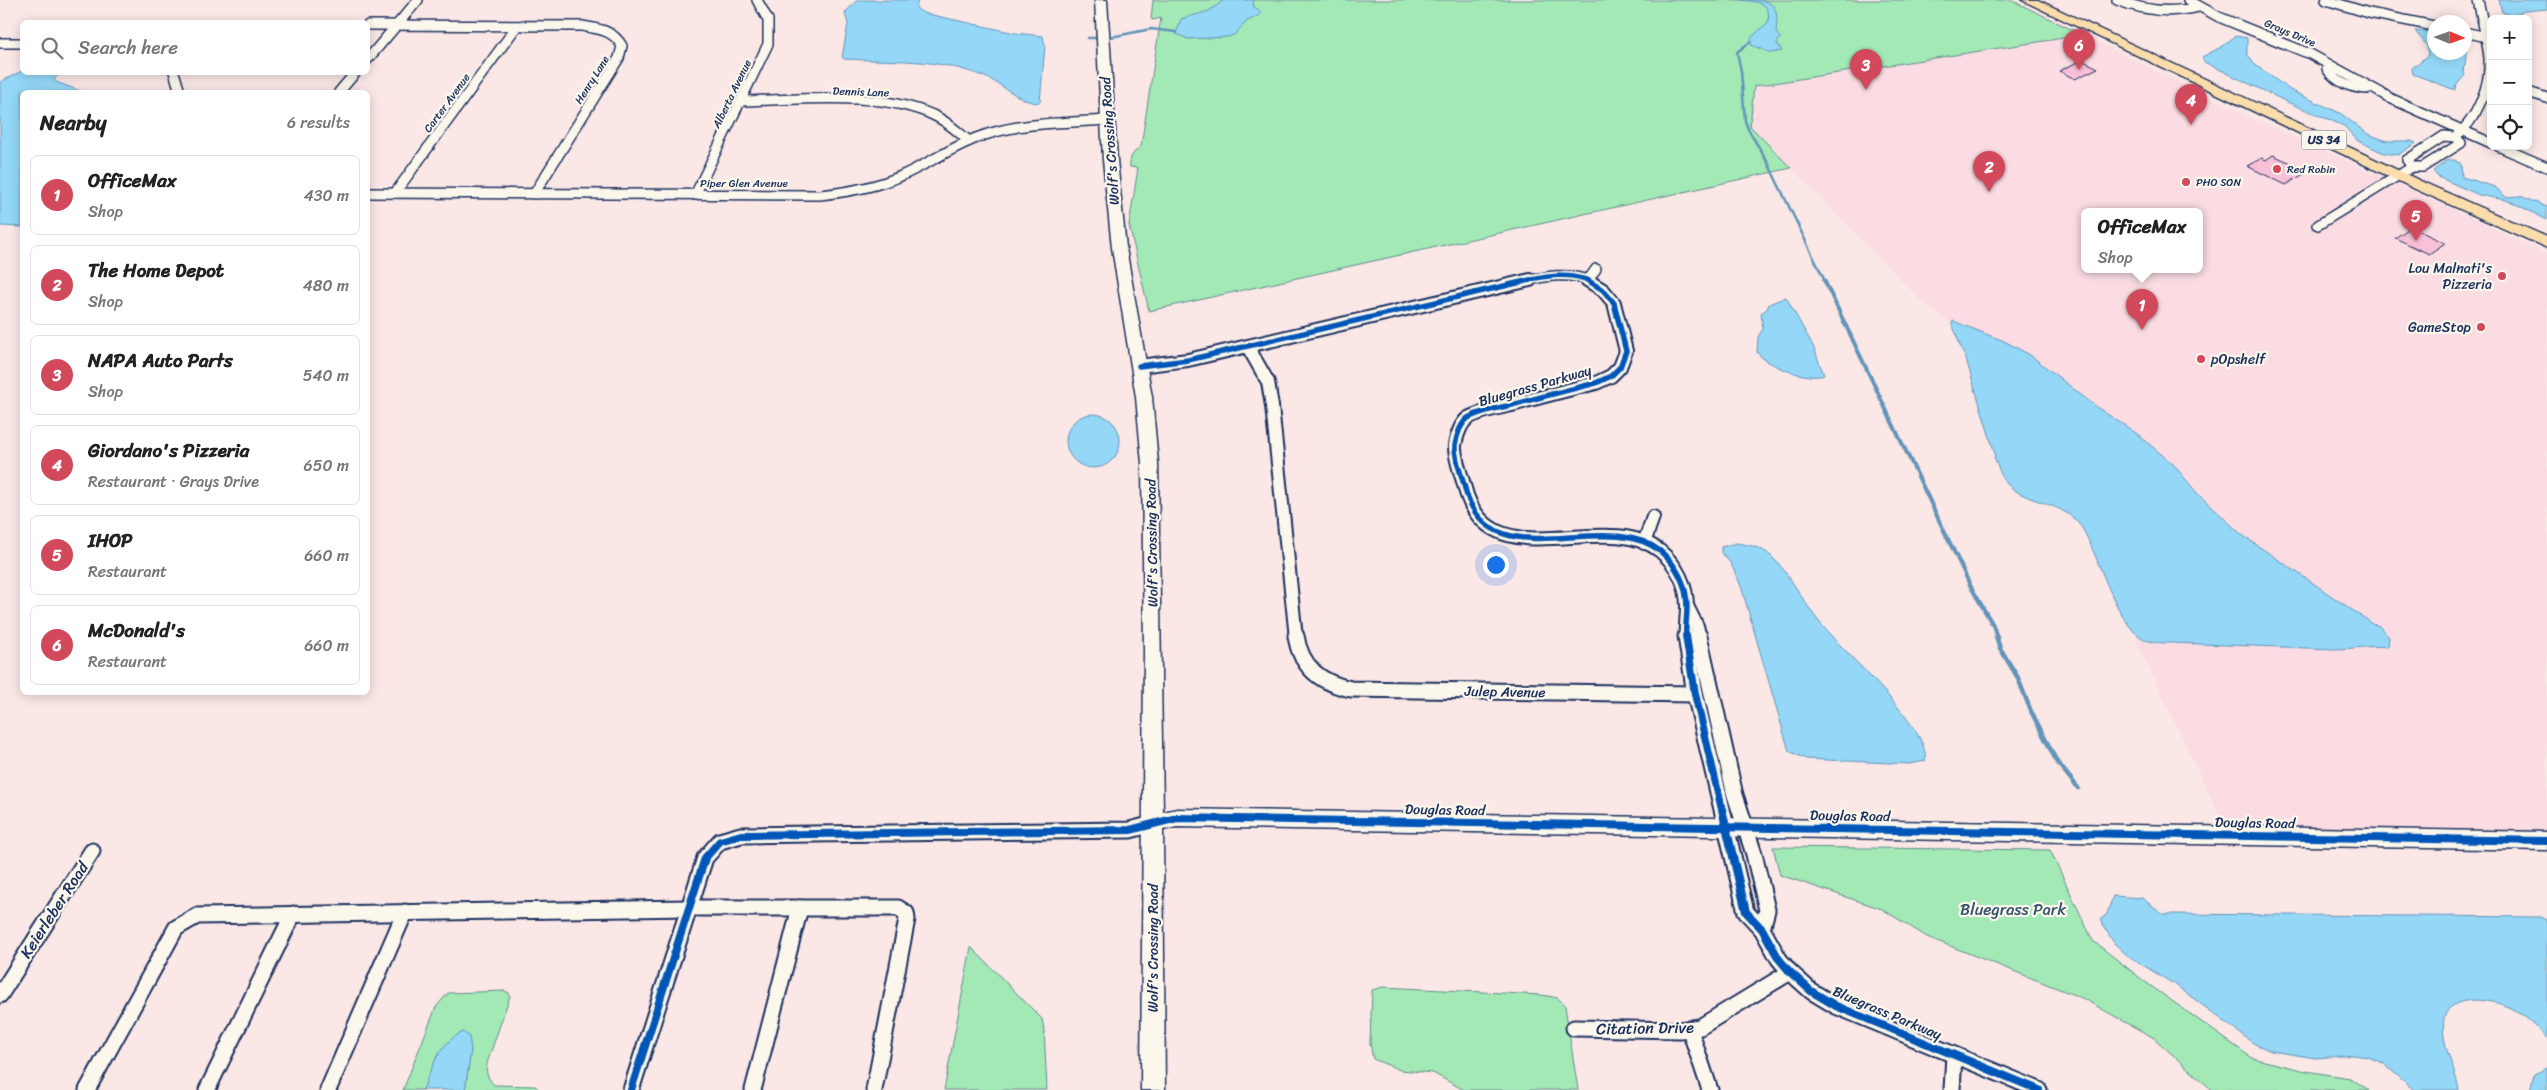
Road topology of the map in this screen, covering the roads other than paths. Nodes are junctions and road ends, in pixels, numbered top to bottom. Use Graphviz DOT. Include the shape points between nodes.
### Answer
graph roads {
  1 [pos="418,0"];
  2 [pos="760,0"];
  3 [pos="1101,0"];
  4 [pos="2028,0"];
  5 [pos="2117,0"];
  6 [pos="2188,0"];
  7 [pos="2326,0"];
  8 [pos="2478,0"];
  9 [pos="2199,7"];
  10 [pos="370,25"];
  11 [pos="396,25"];
  12 [pos="2427,25"];
  13 [pos="517,26"];
  14 [pos="2472,34"];
  15 [pos="2487,37"];
  16 [pos="0,43"];
  17 [pos="20,43"];
  18 [pos="370,57"];
  19 [pos="176,75"];
  20 [pos="353,75"];
  21 [pos="2487,84"];
  22 [pos="180,90"];
  23 [pos="341,90"];
  24 [pos="2532,93"];
  25 [pos="2547,98"];
  26 [pos="741,101"];
  27 [pos="1107,120"];
  28 [pos="2459,134"];
  29 [pos="969,141"];
  30 [pos="2487,142"];
  31 [pos="2507,150"];
  32 [pos="2412,167"];
  33 [pos="2547,167"];
  34 [pos="2399,175"];
  35 [pos="370,193"];
  36 [pos="396,193"];
  37 [pos="534,194"];
  38 [pos="695,195"];
  39 [pos="2318,225"];
  40 [pos="2547,243"];
  41 [pos="1596,269"];
  42 [pos="1588,280"];
  43 [pos="1248,347"];
  44 [pos="1139,366"];
  45 [pos="1653,517"];
  46 [pos="1644,542"];
  47 [pos="1687,606"];
  48 [pos="1695,694"];
  49 [pos="1153,824"];
  50 [pos="1725,826"];
  51 [pos="1746,826"];
  52 [pos="2547,841"];
  53 [pos="92,852"];
  54 [pos="689,908"];
  55 [pos="800,908"];
  56 [pos="405,912"];
  57 [pos="293,914"];
  58 [pos="1762,929"];
  59 [pos="1790,972"];
  60 [pos="0,995"];
  61 [pos="1574,1028"];
  62 [pos="1690,1030"];
  63 [pos="1954,1055"];
  64 [pos="87,1090"];
  65 [pos="207,1090"];
  66 [pos="328,1090"];
  67 [pos="631,1090"];
  68 [pos="753,1090"];
  69 [pos="874,1090"];
  70 [pos="1153,1090"];
  71 [pos="1710,1090"];
  72 [pos="1952,1090"];
  73 [pos="2040,1090"];
  1 -- 11 [label="street"];
  2 -- 26 [label="street, Alberta Avenue" via="770,26 768,44"];
  3 -- 27 [label="main road, Wolf's Crossing Road"];
  4 -- 34 [label="main road, US 34"];
  5 -- 9 [label="street" via="2165,12"];
  6 -- 9 [label="street, Grays Drive"];
  7 -- 12 [label="street"];
  8 -- 15 [label="street"];
  9 -- 28 [label="street, Grays Drive" via="2286,43 2328,64 2329,73 2342,83 2373,89"];
  10 -- 11 [label="street, Henry Lane"];
  11 -- 13 [label="street, Henry Lane"];
  11 -- 18 [label="street"];
  13 -- 36 [label="street, Carter Avenue"];
  13 -- 37 [label="street, Henry Lane" via="602,29 614,34 622,46 619,58"];
  14 -- 15 [label="street"];
  16 -- 17 [label="street"];
  19 -- 22 [label="street"];
  20 -- 23 [label="street"];
  21 -- 28 [label="street" via="2483,99"];
  24 -- 25 [label="street"];
  26 -- 29 [label="street, Dennis Lane" via="896,104 932,115"];
  26 -- 38 [label="street, Alberta Avenue"];
  27 -- 29 [label="street, Piper Glen Avenue" via="1021,127"];
  27 -- 44 [label="main road, Wolf's Crossing Road" via="1119,248"];
  28 -- 30 [label="street, Grays Drive"];
  28 -- 32 [label="street" via="2460,142 2422,167"];
  28 -- 32 [label="street" via="2444,136 2407,160"];
  29 -- 38 [label="street, Piper Glen Avenue" via="896,178 854,190 812,196"];
  31 -- 33 [label="street"];
  32 -- 34 [label="street"];
  34 -- 39 [label="street"];
  34 -- 40 [label="main road, US 34"];
  35 -- 36 [label="street, Piper Glen Avenue"];
  36 -- 37 [label="street, Piper Glen Avenue"];
  37 -- 38 [label="street, Piper Glen Avenue"];
  41 -- 42 [label="street"];
  42 -- 43 [label="street, Bluegrass Parkway" via="1567,275 1531,279"];
  42 -- 46 [label="street, Bluegrass Parkway" via="1614,303 1626,352 1620,367 1596,383 1467,419 1456,425 1455,448 1468,504 1483,529 1522,539 1607,536"];
  43 -- 44 [label="street, Bluegrass Parkway" via="1188,360"];
  43 -- 48 [label="street, Julep Avenue" via="1268,382 1296,638 1301,660 1315,681 1365,690"];
  44 -- 49 [label="main road, Wolf's Crossing Road" via="1147,423 1151,492"];
  45 -- 46 [label="street"];
  46 -- 47 [label="street, Bluegrass Parkway" via="1674,564 1683,582"];
  47 -- 48 [label="street, Bluegrass Parkway" via="1685,629"];
  47 -- 51 [label="street, Bluegrass Parkway" via="1697,626 1735,795"];
  48 -- 50 [label="street, Bluegrass Parkway"];
  49 -- 50 [label="main road, Douglas Road" via="1177,818"];
  49 -- 54 [label="street" via="1130,830 731,836 710,849"];
  49 -- 70 [label="main road, Wolf's Crossing Road"];
  50 -- 51 [label="main road, Douglas Road"];
  50 -- 58 [label="street, Bluegrass Parkway" via="1746,912"];
  51 -- 52 [label="main road, Douglas Road"];
  51 -- 58 [label="street, Bluegrass Parkway" via="1767,910"];
  53 -- 60 [label="street, Keierleber Road"];
  54 -- 55 [label="street"];
  54 -- 56 [label="street"];
  54 -- 67 [label="street"];
  55 -- 68 [label="street"];
  55 -- 69 [label="street" via="898,908 906,912"];
  56 -- 57 [label="street"];
  56 -- 66 [label="street"];
  57 -- 64 [label="street" via="197,916 182,922 169,939"];
  57 -- 65 [label="street"];
  58 -- 59 [label="street, Bluegrass Parkway"];
  59 -- 62 [label="street, Citation Drive" via="1708,1024"];
  59 -- 63 [label="street, Bluegrass Parkway" via="1811,991 1836,1006"];
  61 -- 62 [label="street, Citation Drive"];
  62 -- 71 [label="street"];
  63 -- 72 [label="street"];
  63 -- 73 [label="street, Bluegrass Parkway"];
}
